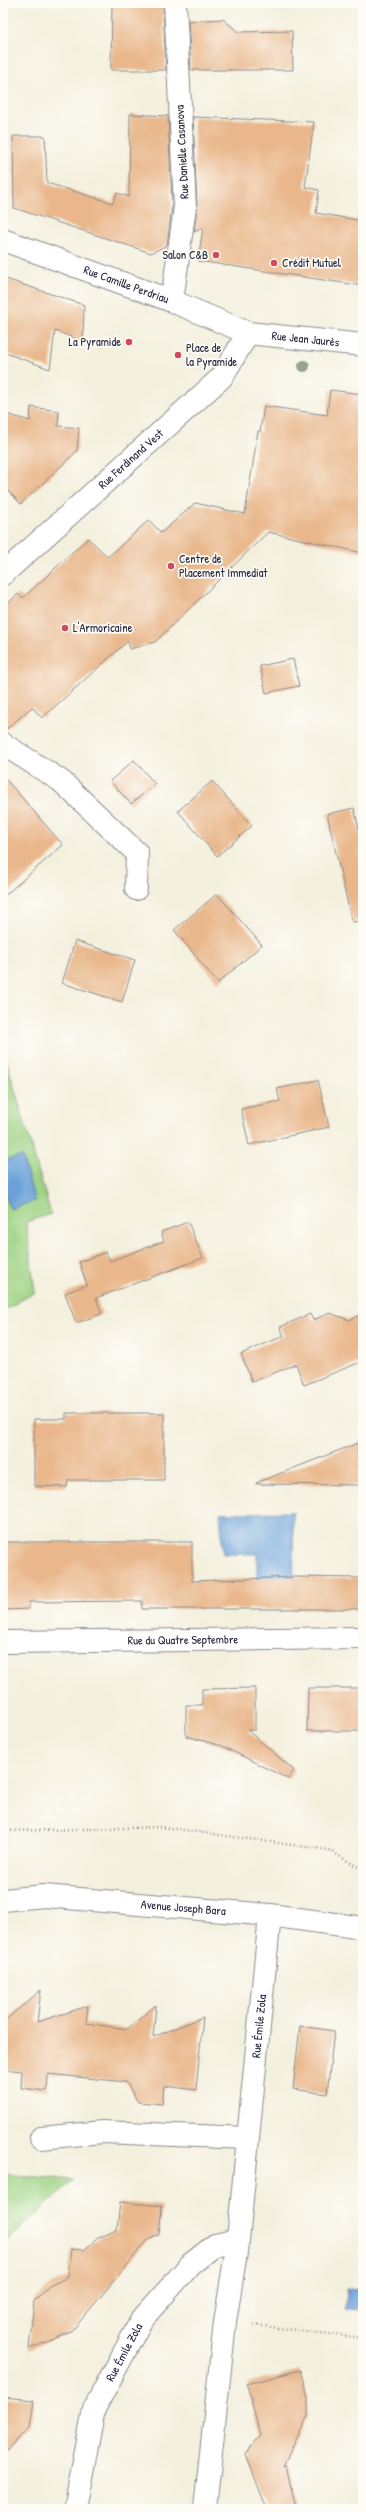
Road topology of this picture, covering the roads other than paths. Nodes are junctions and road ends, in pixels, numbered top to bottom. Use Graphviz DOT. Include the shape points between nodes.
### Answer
graph roads {
  1 [pos="175,3"];
  2 [pos="3,240"];
  3 [pos="172,301"];
  4 [pos="248,334"];
  5 [pos="363,345"];
  6 [pos="3,574"];
  7 [pos="3,744"];
  8 [pos="136,889"];
  9 [pos="363,1638"];
  10 [pos="3,1642"];
  11 [pos="3,1900"];
  12 [pos="270,1915"];
  13 [pos="363,1928"];
  14 [pos="41,2138"];
  15 [pos="248,2138"];
  16 [pos="238,2240"];
  17 [pos="74,2509"];
  18 [pos="206,2509"];
  1 -- 3 [label="street, Rue Danielle Casanova" via="185,207"];
  2 -- 3 [label="street, Rue Camille Perdriau"];
  3 -- 4 [label="street, Rue Camille Perdriau"];
  4 -- 5 [label="street, Rue Jean Jaurès"];
  4 -- 6 [label="street, Rue Ferdinand Vest" via="222,377"];
  7 -- 8 [label="street" via="61,781 137,853"];
  9 -- 10 [label="street, Rue du Quatre Septembre"];
  11 -- 12 [label="street, Avenue Joseph Bara" via="44,1896"];
  12 -- 13 [label="street, Avenue Joseph Bara"];
  12 -- 15 [label="street, Rue Émile Zola"];
  14 -- 15 [label="street" via="102,2132"];
  15 -- 16 [label="street, Rue Émile Zola"];
  16 -- 17 [label="street, Rue Émile Zola" via="215,2245 190,2264 142,2319 94,2408"];
  16 -- 18 [label="street, Rue Émile Zola" via="225,2322"];
}
